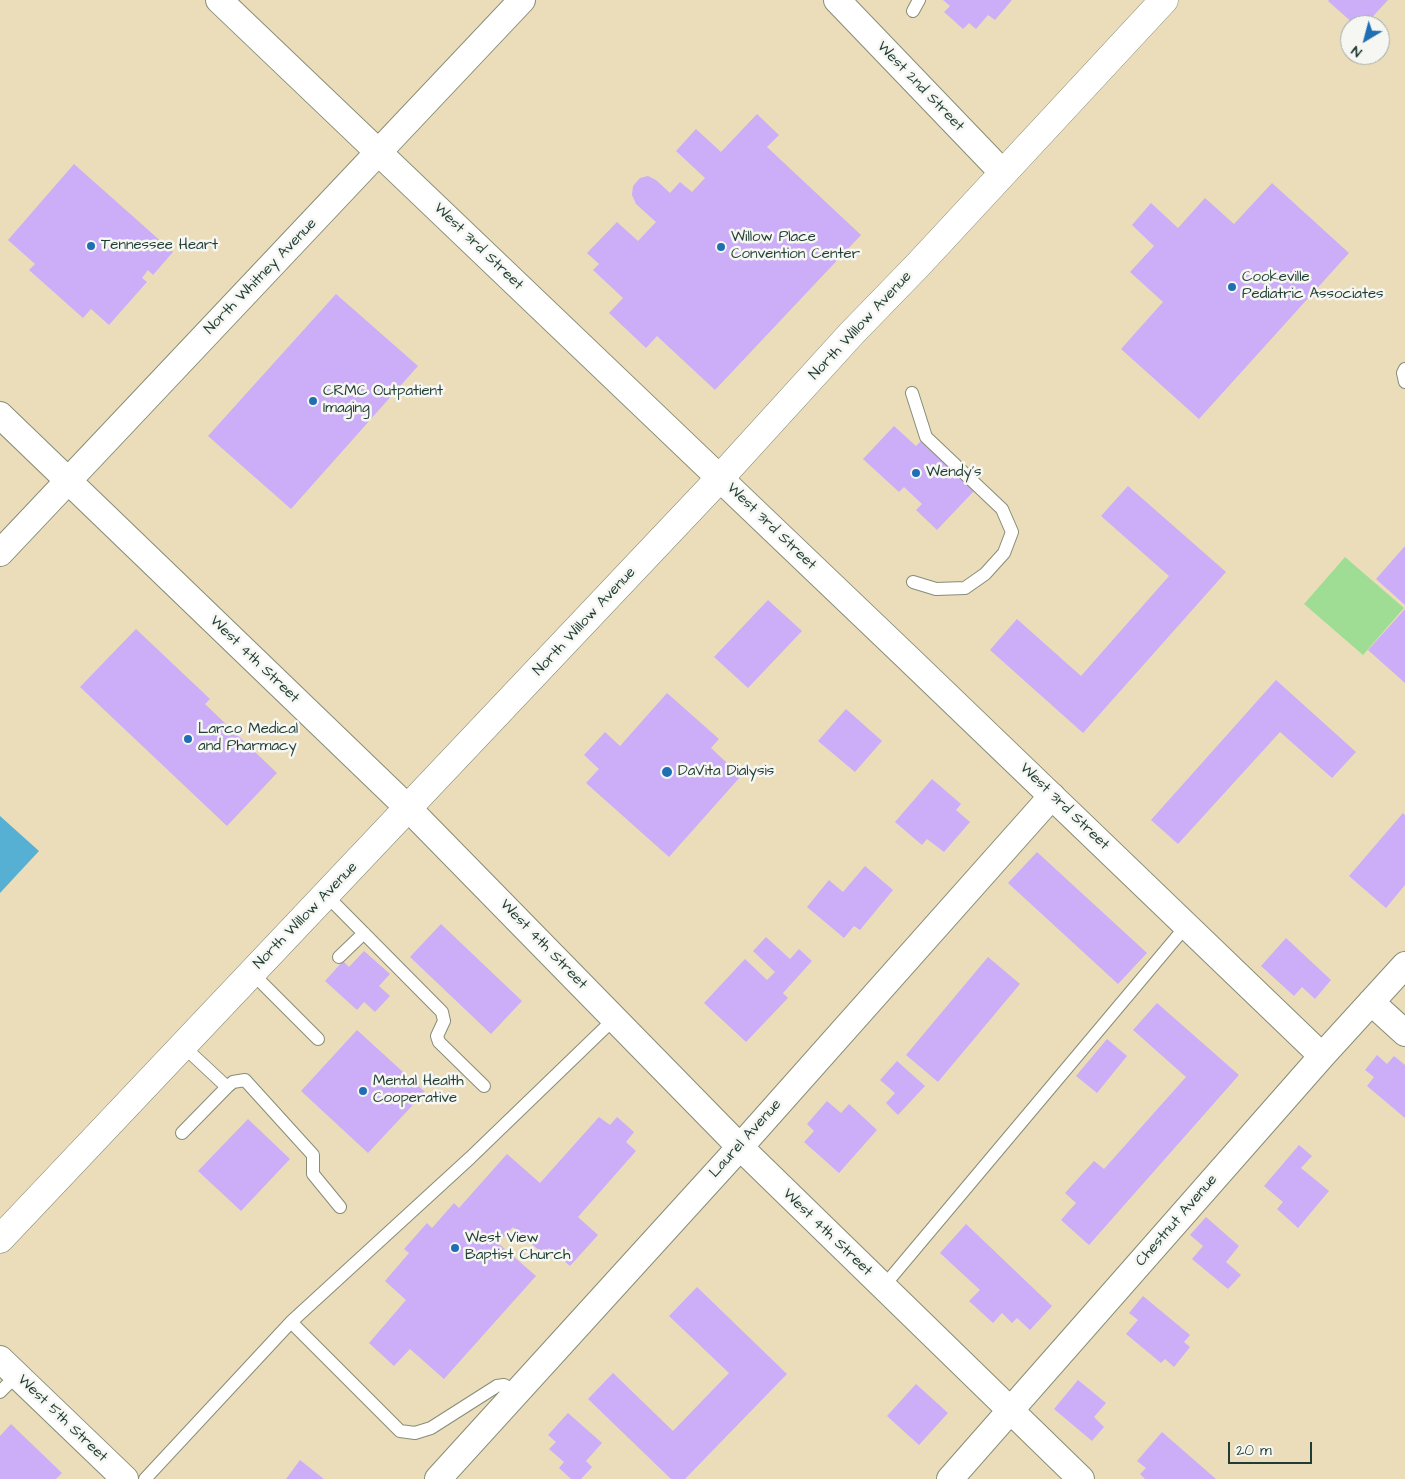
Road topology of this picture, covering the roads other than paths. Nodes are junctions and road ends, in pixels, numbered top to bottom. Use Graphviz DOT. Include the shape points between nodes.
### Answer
graph roads {
  1 [pos="219,0"];
  2 [pos="522,0"];
  3 [pos="837,0"];
  4 [pos="1164,0"];
  5 [pos="379,152"];
  6 [pos="1003,173"];
  7 [pos="1405,369"];
  8 [pos="1405,382"];
  9 [pos="912,393"];
  10 [pos="0,415"];
  11 [pos="720,478"];
  12 [pos="68,481"];
  13 [pos="0,553"];
  14 [pos="913,582"];
  15 [pos="1052,796"];
  16 [pos="409,808"];
  17 [pos="326,895"];
  18 [pos="1187,925"];
  19 [pos="364,933"];
  20 [pos="340,957"];
  21 [pos="1405,965"];
  22 [pos="252,973"];
  23 [pos="1371,1002"];
  24 [pos="614,1019"];
  25 [pos="1405,1033"];
  26 [pos="318,1039"];
  27 [pos="183,1046"];
  28 [pos="1322,1056"];
  29 [pos="484,1086"];
  30 [pos="227,1087"];
  31 [pos="182,1133"];
  32 [pos="740,1147"];
  33 [pos="340,1207"];
  34 [pos="0,1239"];
  35 [pos="883,1287"];
  36 [pos="291,1322"];
  37 [pos="6,1375"];
  38 [pos="516,1392"];
  39 [pos="1010,1411"];
  40 [pos="115,1476"];
  41 [pos="145,1479"];
  42 [pos="438,1479"];
  43 [pos="950,1479"];
  44 [pos="1081,1479"];
  1 -- 5 [label="street, West 3rd Street"];
  2 -- 5 [label="street, North Whitney Avenue"];
  3 -- 6 [label="street, West 2nd Street"];
  4 -- 6 [label="main road, North Willow Avenue"];
  5 -- 11 [label="street, West 3rd Street"];
  5 -- 12 [label="street, North Whitney Avenue"];
  6 -- 11 [label="main road, North Willow Avenue"];
  7 -- 8 [label="lane"];
  9 -- 14 [label="lane" via="926,438 1002,510 1012,532 1004,553 985,574 965,588 936,589"];
  10 -- 12 [label="street, West 4th Street"];
  11 -- 15 [label="street, West 3rd Street"];
  11 -- 16 [label="main road, North Willow Avenue"];
  12 -- 13 [label="street, North Whitney Avenue"];
  12 -- 16 [label="street, West 4th Street"];
  15 -- 18 [label="street, West 3rd Street"];
  15 -- 32 [label="street, Laurel Avenue"];
  16 -- 17 [label="main road, North Willow Avenue"];
  16 -- 24 [label="street, West 4th Street"];
  17 -- 19 [label="lane"];
  17 -- 22 [label="main road, North Willow Avenue"];
  18 -- 28 [label="street, West 3rd Street"];
  18 -- 35 [label="lane"];
  19 -- 20 [label="lane"];
  19 -- 29 [label="lane" via="442,1012 444,1021 437,1036 439,1042"];
  21 -- 23 [label="street, Chestnut Avenue"];
  22 -- 26 [label="lane"];
  22 -- 27 [label="main road, North Willow Avenue"];
  23 -- 25 [label="street"];
  23 -- 28 [label="street, Chestnut Avenue"];
  24 -- 32 [label="street, West 4th Street"];
  24 -- 36 [label="lane" via="470,1158"];
  27 -- 30 [label="lane"];
  27 -- 34 [label="main road, North Willow Avenue"];
  28 -- 39 [label="street, Chestnut Avenue"];
  30 -- 31 [label="lane"];
  30 -- 33 [label="lane" via="245,1080 313,1154 313,1174"];
  32 -- 35 [label="street, West 4th Street"];
  32 -- 38 [label="street, Laurel Avenue"];
  35 -- 39 [label="street, West 4th Street"];
  36 -- 38 [label="lane" via="400,1431 415,1433 431,1428 497,1386 504,1385"];
  36 -- 41 [label="lane"];
  37 -- 40 [label="street, West 5th Street"];
  38 -- 42 [label="street, Laurel Avenue"];
  39 -- 43 [label="street, Chestnut Avenue"];
  39 -- 44 [label="street, West 4th Street"];
}
